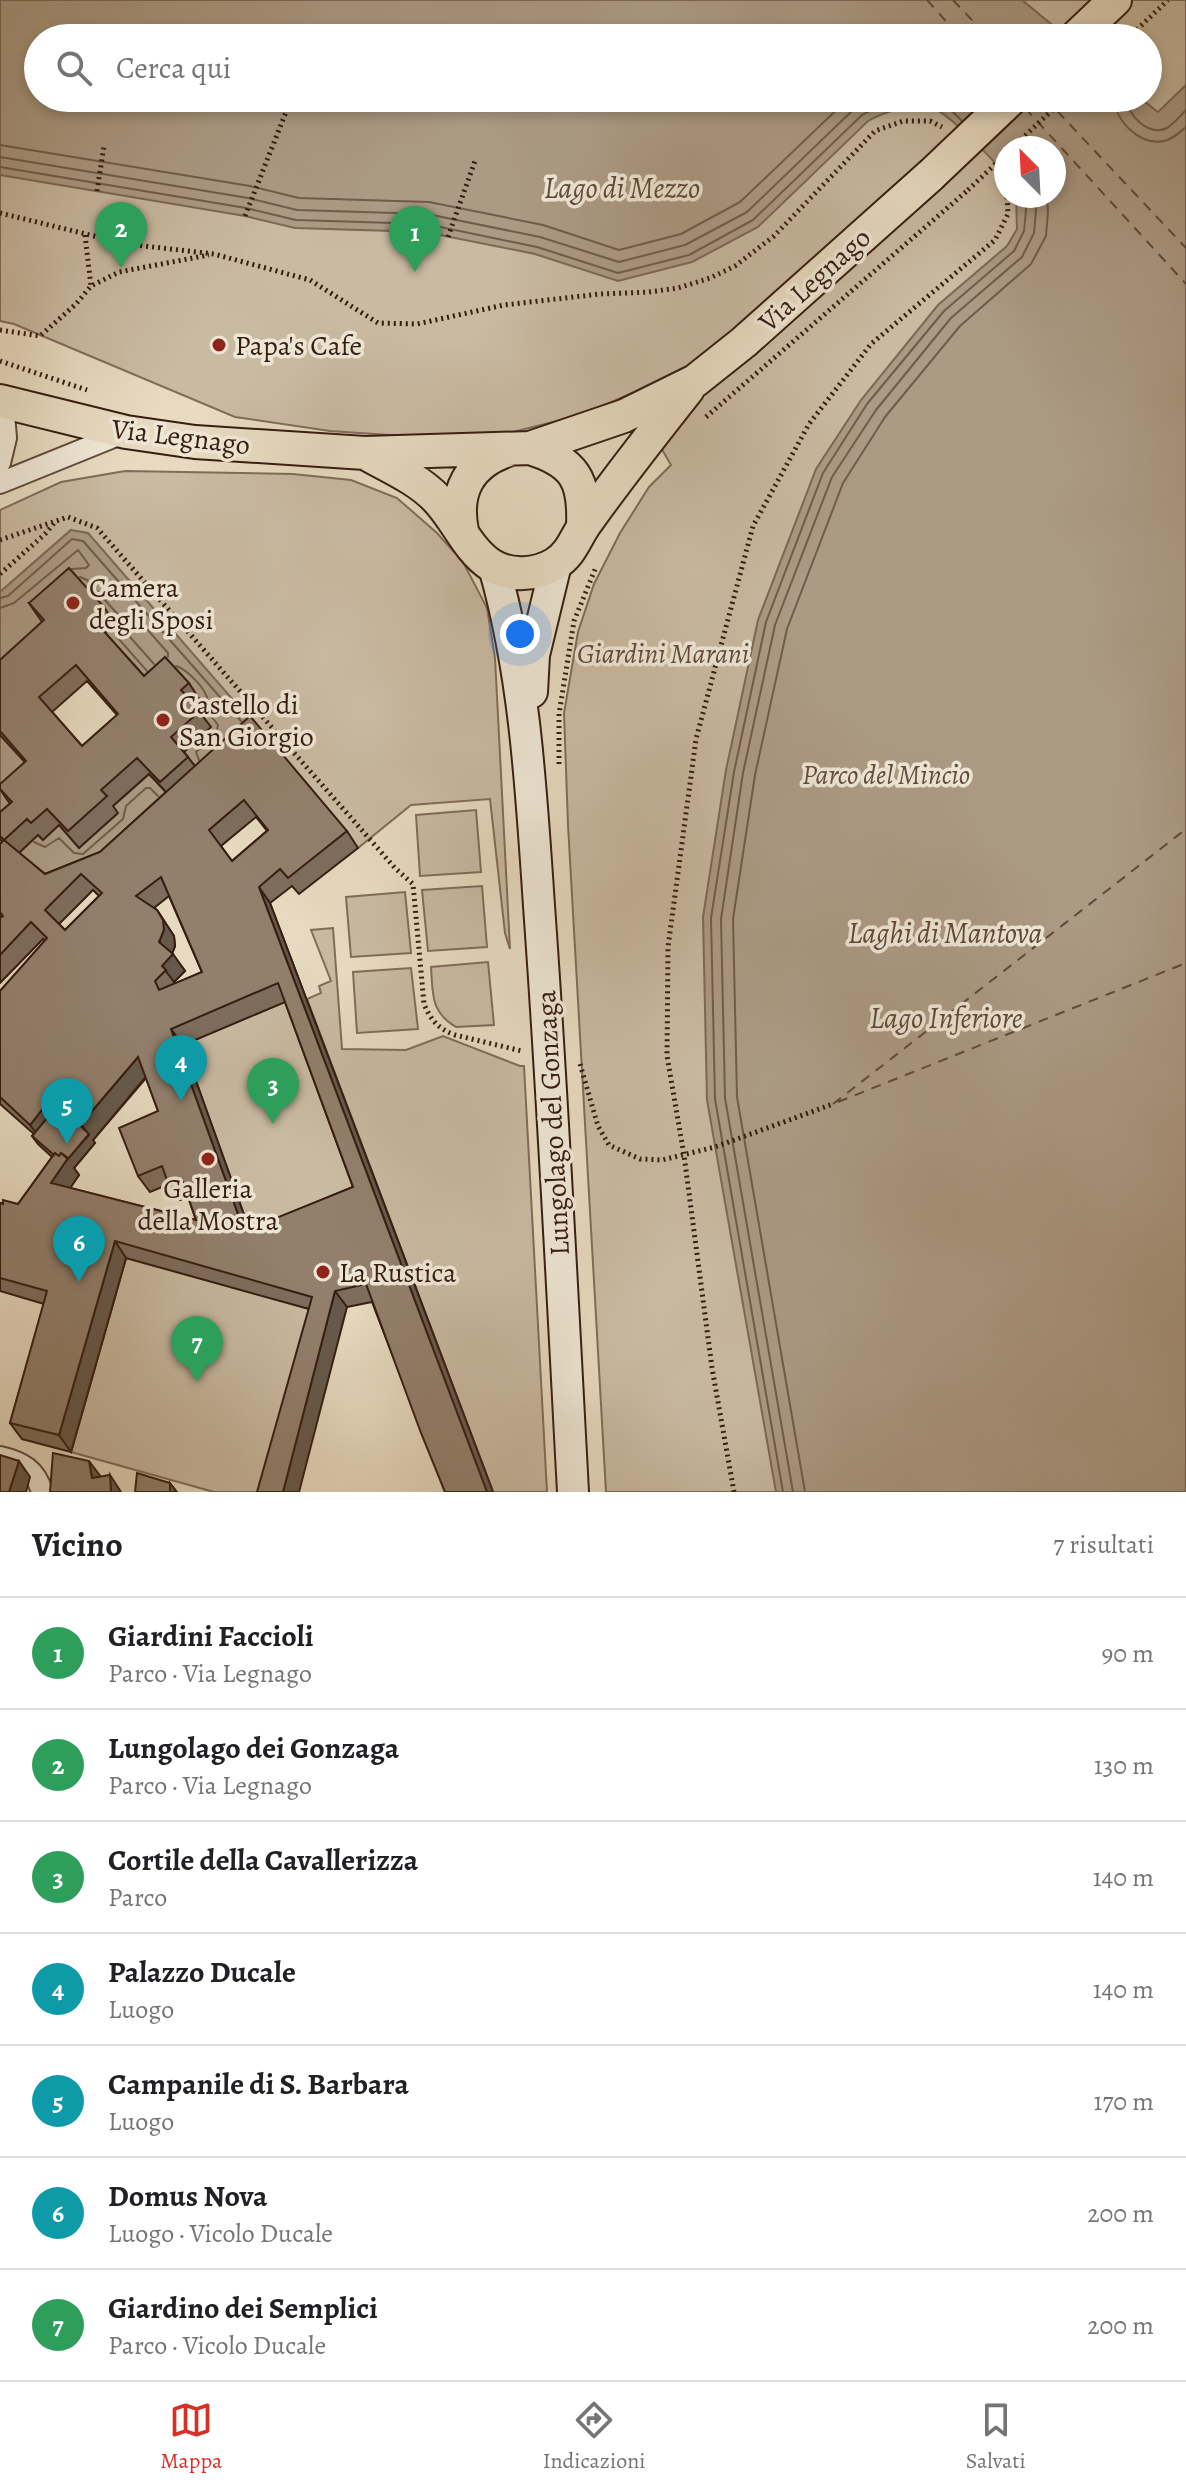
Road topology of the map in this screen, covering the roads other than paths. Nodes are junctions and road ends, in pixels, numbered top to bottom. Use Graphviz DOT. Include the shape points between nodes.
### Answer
graph roads {
  1 [pos="1113,2"];
  2 [pos="1090,24"];
  3 [pos="997,112"];
  4 [pos="695,381"];
  5 [pos="2,402"];
  6 [pos="126,432"];
  7 [pos="521,448"];
  8 [pos="365,453"];
  9 [pos="0,463"];
  10 [pos="0,483"];
  11 [pos="583,526"];
  12 [pos="462,531"];
  13 [pos="556,564"];
  14 [pos="494,567"];
  15 [pos="528,754"];
  16 [pos="6,1458"];
  17 [pos="42,1492"];
  18 [pos="573,1492"];
  1 -- 2 [label="main road"];
  3 -- 4 [label="main road, Via Legnago, bridge"];
  4 -- 7 [label="main road, Via Legnago" via="624,416"];
  4 -- 11 [label="main road, Via Legnago"];
  5 -- 6 [label="main road, Via Legnago"];
  5 -- 9 [label="street" via="6,438"];
  6 -- 8 [label="main road, Via Legnago"];
  6 -- 10 [label="street"];
  7 -- 8 [label="main road, Via Legnago"];
  7 -- 11 [label="main road, Via Legnago" via="551,455 569,468 584,499"];
  7 -- 12 [label="main road, Via Legnago" via="491,455 468,478 459,515"];
  8 -- 12 [label="main road, Via Legnago" via="418,483"];
  11 -- 13 [label="main road, Via Legnago"];
  12 -- 14 [label="main road, Via Legnago" via="473,550"];
  13 -- 14 [label="main road" via="535,572"];
  13 -- 15 [label="main road, Lungolago del Gonzaga" via="534,655"];
  14 -- 15 [label="main road, Lungolago del Gonzaga" via="510,630"];
  15 -- 18 [label="main road, Lungolago del Gonzaga"];
  16 -- 17 [label="street" via="35,1474"];
}
